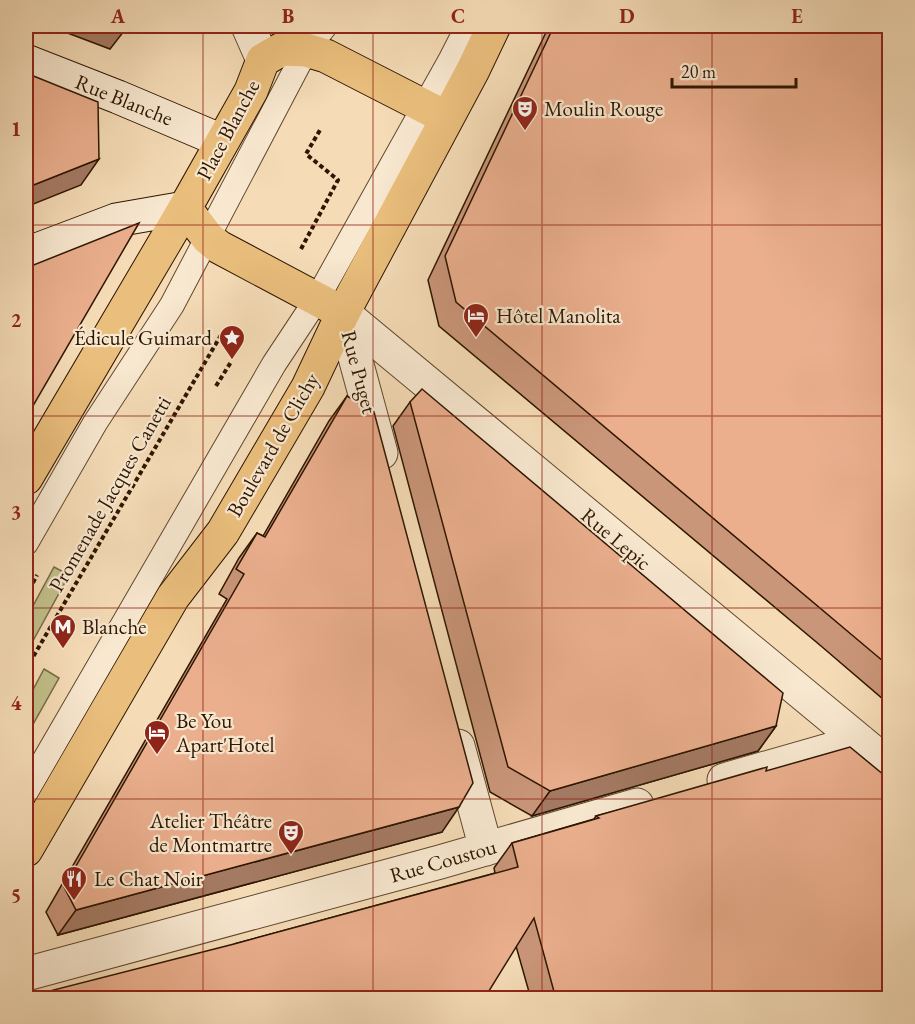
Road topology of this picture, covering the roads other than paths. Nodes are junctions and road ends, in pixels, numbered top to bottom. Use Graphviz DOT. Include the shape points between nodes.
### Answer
graph roads {
  1 [pos="248,26"];
  2 [pos="468,26"];
  3 [pos="494,26"];
  4 [pos="295,42"];
  5 [pos="26,61"];
  6 [pos="435,112"];
  7 [pos="222,141"];
  8 [pos="185,208"];
  9 [pos="208,238"];
  10 [pos="26,254"];
  11 [pos="330,306"];
  12 [pos="26,478"];
  13 [pos="387,478"];
  14 [pos="26,543"];
  15 [pos="450,716"];
  16 [pos="860,741"];
  17 [pos="890,766"];
  18 [pos="26,792"];
  19 [pos="486,849"];
  20 [pos="26,850"];
  21 [pos="26,974"];
  1 -- 4 [label="street"];
  2 -- 6 [label="lane, Boulevard de Clichy"];
  3 -- 6 [label="main road, Boulevard de Clichy"];
  4 -- 6 [label="main road"];
  4 -- 7 [label="main road, Place Blanche" via="251,91"];
  4 -- 9 [label="lane"];
  5 -- 7 [label="street, Rue Blanche"];
  6 -- 11 [label="main road, Boulevard de Clichy"];
  7 -- 8 [label="main road, Place Blanche"];
  8 -- 9 [label="main road"];
  8 -- 10 [label="street" via="116,220"];
  8 -- 12 [label="main road"];
  9 -- 11 [label="main road"];
  9 -- 14 [label="lane" via="172,305 95,423"];
  11 -- 13 [label="street, Rue Puget"];
  11 -- 16 [label="street, Rue Lepic"];
  11 -- 18 [label="lane, Boulevard de Clichy" via="274,364"];
  11 -- 20 [label="main road, Boulevard de Clichy" via="308,387 229,523 173,597"];
  15 -- 19 [label="street"];
  16 -- 17 [label="street, Rue Lepic"];
  16 -- 19 [label="street, Rue Coustou"];
  19 -- 21 [label="street, Rue Coustou"];
}
